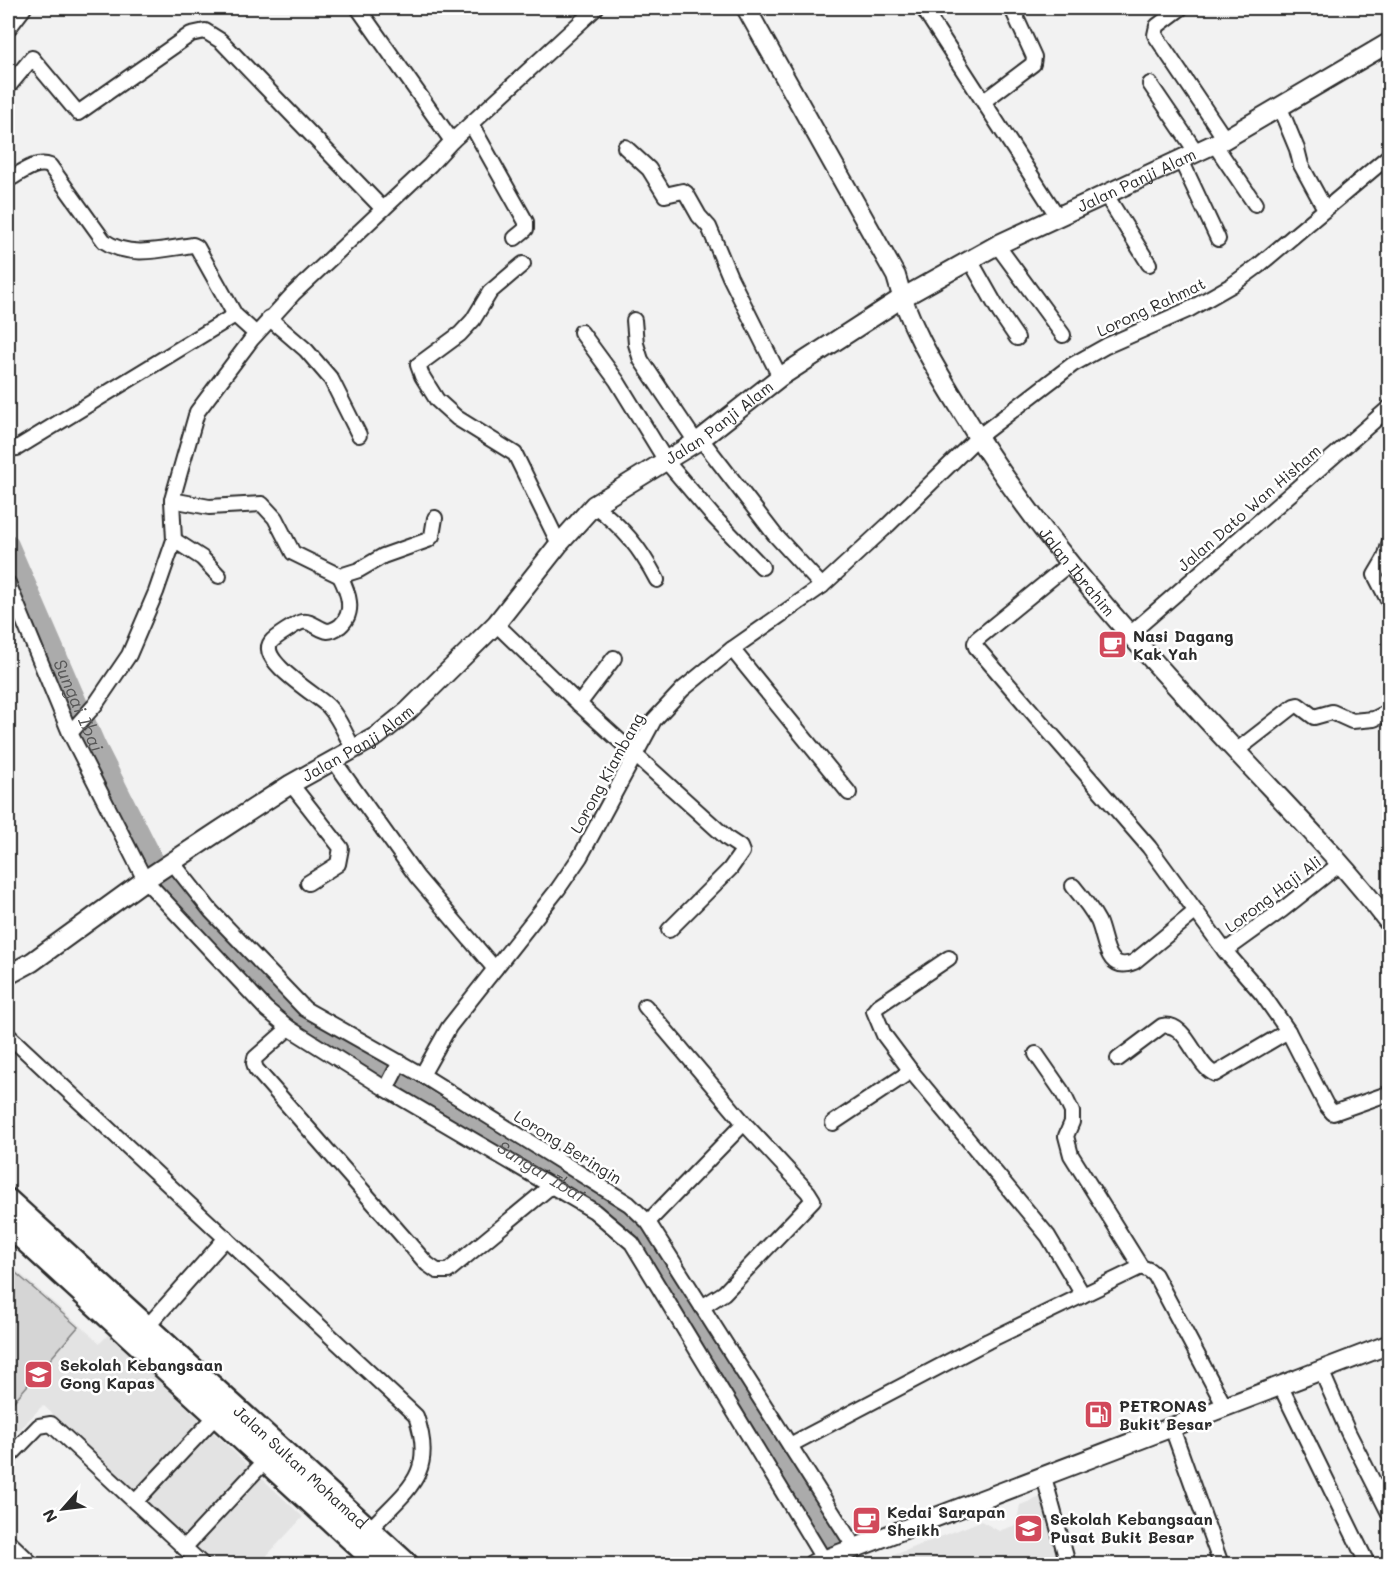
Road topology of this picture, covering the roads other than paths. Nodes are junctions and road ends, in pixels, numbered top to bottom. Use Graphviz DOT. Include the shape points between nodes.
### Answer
graph roads {
  1 [pos="24,8"];
  2 [pos="358,8"];
  3 [pos="596,8"];
  4 [pos="746,8"];
  5 [pos="923,8"];
  6 [pos="1018,8"];
  7 [pos="1181,8"];
  8 [pos="8,29"];
  9 [pos="1389,42"];
  10 [pos="1150,84"];
  11 [pos="8,87"];
  12 [pos="984,101"];
  13 [pos="1280,108"];
  14 [pos="471,124"];
  15 [pos="452,141"];
  16 [pos="1220,142"];
  17 [pos="625,147"];
  18 [pos="1389,155"];
  19 [pos="1189,157"];
  20 [pos="8,180"];
  21 [pos="1107,195"];
  22 [pos="1255,204"];
  23 [pos="383,209"];
  24 [pos="1325,209"];
  25 [pos="1058,217"];
  26 [pos="515,238"];
  27 [pos="1218,239"];
  28 [pos="997,245"];
  29 [pos="970,260"];
  30 [pos="523,264"];
  31 [pos="1149,264"];
  32 [pos="902,298"];
  33 [pos="236,315"];
  34 [pos="269,318"];
  35 [pos="634,320"];
  36 [pos="581,332"];
  37 [pos="256,334"];
  38 [pos="1063,335"];
  39 [pos="1017,338"];
  40 [pos="780,377"];
  41 [pos="1387,414"];
  42 [pos="358,435"];
  43 [pos="978,437"];
  44 [pos="698,440"];
  45 [pos="8,449"];
  46 [pos="666,461"];
  47 [pos="172,500"];
  48 [pos="594,505"];
  49 [pos="435,518"];
  50 [pos="174,540"];
  51 [pos="1389,541"];
  52 [pos="559,544"];
  53 [pos="1070,563"];
  54 [pos="762,567"];
  55 [pos="219,576"];
  56 [pos="340,576"];
  57 [pos="657,580"];
  58 [pos="8,583"];
  59 [pos="822,586"];
  60 [pos="1389,604"];
  61 [pos="496,624"];
  62 [pos="1130,634"];
  63 [pos="732,649"];
  64 [pos="614,658"];
  65 [pos="579,704"];
  66 [pos="1389,711"];
  67 [pos="70,732"];
  68 [pos="354,750"];
  69 [pos="1236,751"];
  70 [pos="634,755"];
  71 [pos="334,761"];
  72 [pos="291,784"];
  73 [pos="849,793"];
  74 [pos="172,862"];
  75 [pos="1341,863"];
  76 [pos="145,880"];
  77 [pos="308,883"];
  78 [pos="1073,886"];
  79 [pos="117,900"];
  80 [pos="1196,911"];
  81 [pos="1389,924"];
  82 [pos="669,930"];
  83 [pos="1225,951"];
  84 [pos="949,958"];
  85 [pos="8,963"];
  86 [pos="495,969"];
  87 [pos="8,975"];
  88 [pos="645,1006"];
  89 [pos="289,1028"];
  90 [pos="1288,1031"];
  91 [pos="8,1035"];
  92 [pos="1036,1054"];
  93 [pos="1118,1059"];
  94 [pos="398,1066"];
  95 [pos="911,1071"];
  96 [pos="422,1075"];
  97 [pos="387,1087"];
  98 [pos="1389,1093"];
  99 [pos="744,1123"];
  100 [pos="833,1123"];
  101 [pos="551,1186"];
  102 [pos="8,1200"];
  103 [pos="648,1222"];
  104 [pos="8,1226"];
  105 [pos="226,1238"];
  106 [pos="1141,1267"];
  107 [pos="1083,1295"];
  108 [pos="702,1306"];
  109 [pos="147,1327"];
  110 [pos="1389,1344"];
  111 [pos="1321,1370"];
  112 [pos="1280,1385"];
  113 [pos="1225,1407"];
  114 [pos="216,1416"];
  115 [pos="1172,1428"];
  116 [pos="790,1445"];
  117 [pos="8,1458"];
  118 [pos="265,1461"];
  119 [pos="1044,1477"];
  120 [pos="135,1502"];
  121 [pos="1389,1515"];
  122 [pos="369,1530"];
  123 [pos="8,1541"];
  124 [pos="184,1548"];
  125 [pos="855,1548"];
  126 [pos="818,1562"];
  127 [pos="1367,1563"];
  128 [pos="32,1564"];
  129 [pos="202,1564"];
  130 [pos="378,1564"];
  131 [pos="407,1564"];
  132 [pos="1068,1564"];
  133 [pos="1221,1564"];
  1 -- 8 [label="street"];
  2 -- 15 [label="street"];
  3 -- 14 [label="street"];
  4 -- 32 [label="main road, Jalan Ibrahim" via="896,276"];
  5 -- 12 [label="street"];
  6 -- 12 [label="street" via="1014,13 1034,57 1033,64"];
  7 -- 16 [label="street" via="1157,26 1155,35"];
  9 -- 13 [label="main road, Jalan Panji Alam"];
  10 -- 19 [label="street"];
  11 -- 23 [label="street" via="32,58 78,113 191,34 204,32 221,41"];
  12 -- 25 [label="street"];
  13 -- 16 [label="main road, Jalan Panji Alam"];
  13 -- 24 [label="street" via="1300,165"];
  14 -- 15 [label="street"];
  14 -- 26 [label="street" via="526,222 526,230"];
  15 -- 23 [label="street"];
  16 -- 19 [label="main road, Jalan Panji Alam"];
  16 -- 22 [label="street"];
  17 -- 40 [label="street" via="649,169 665,195 686,193 709,227"];
  18 -- 24 [label="street, Lorong Rahmat"];
  19 -- 21 [label="main road, Jalan Panji Alam"];
  19 -- 27 [label="street"];
  20 -- 33 [label="street" via="37,164 50,166 104,241 114,248 133,252 197,247"];
  21 -- 25 [label="main road, Jalan Panji Alam"];
  21 -- 31 [label="street"];
  23 -- 34 [label="street"];
  24 -- 43 [label="street, Lorong Rahmat" via="1232,285 1072,365"];
  25 -- 28 [label="main road, Jalan Panji Alam"];
  28 -- 29 [label="main road, Jalan Panji Alam"];
  28 -- 38 [label="street"];
  29 -- 32 [label="main road, Jalan Panji Alam"];
  29 -- 39 [label="street"];
  30 -- 52 [label="street" via="490,292 460,334 418,365 437,400 515,454"];
  32 -- 40 [label="main road, Jalan Panji Alam"];
  32 -- 43 [label="main road, Jalan Ibrahim" via="914,330"];
  33 -- 37 [label="street"];
  33 -- 45 [label="street" via="17,448"];
  34 -- 37 [label="street"];
  34 -- 42 [label="street" via="306,350 331,379"];
  35 -- 44 [label="street" via="641,360"];
  36 -- 46 [label="street" via="617,381"];
  37 -- 47 [label="street" via="197,412"];
  40 -- 44 [label="main road, Jalan Panji Alam"];
  41 -- 62 [label="street, Jalan Dato Wan Hisham"];
  43 -- 53 [label="main road, Jalan Ibrahim"];
  43 -- 59 [label="street, Lorong Kiambang"];
  44 -- 46 [label="main road, Jalan Panji Alam"];
  44 -- 59 [label="street"];
  46 -- 48 [label="main road, Jalan Panji Alam"];
  46 -- 54 [label="street"];
  47 -- 50 [label="street"];
  47 -- 56 [label="street" via="209,507 262,504 275,518 293,553"];
  48 -- 52 [label="main road, Jalan Panji Alam"];
  48 -- 57 [label="street" via="621,527"];
  49 -- 56 [label="street" via="428,540"];
  50 -- 55 [label="street" via="202,558"];
  50 -- 67 [label="street" via="129,655 94,706"];
  51 -- 60 [label="street" via="1375,575"];
  52 -- 61 [label="main road, Jalan Panji Alam"];
  53 -- 62 [label="main road, Jalan Ibrahim"];
  53 -- 80 [label="street" via="975,643 1149,847"];
  56 -- 68 [label="street" via="348,591 347,620 327,631 300,622 269,646 288,675 331,709"];
  58 -- 67 [label="street"];
  59 -- 63 [label="street, Lorong Kiambang"];
  61 -- 65 [label="street"];
  61 -- 68 [label="main road, Jalan Panji Alam" via="408,711"];
  62 -- 69 [label="main road, Jalan Ibrahim"];
  63 -- 70 [label="street, Lorong Kiambang" via="683,689 654,720"];
  63 -- 73 [label="street"];
  64 -- 65 [label="street"];
  65 -- 70 [label="street"];
  66 -- 69 [label="street" via="1352,721 1332,712 1314,717 1294,706"];
  67 -- 76 [label="street"];
  68 -- 71 [label="main road, Jalan Panji Alam"];
  69 -- 75 [label="main road, Jalan Ibrahim"];
  70 -- 82 [label="street" via="742,852"];
  70 -- 86 [label="street, Lorong Kiambang" via="580,857"];
  71 -- 72 [label="main road, Jalan Panji Alam"];
  71 -- 86 [label="street" via="417,877"];
  72 -- 74 [label="main road, Jalan Panji Alam"];
  72 -- 77 [label="street" via="341,848 338,864"];
  74 -- 76 [label="main road, Jalan Panji Alam"];
  74 -- 94 [label="street, Lorong Beringin" via="211,911 305,1009"];
  75 -- 81 [label="main road, Jalan Ibrahim"];
  75 -- 83 [label="street, Lorong Haji Ali"];
  76 -- 79 [label="main road, Jalan Panji Alam"];
  76 -- 89 [label="street" via="266,1009"];
  78 -- 80 [label="street" via="1092,911 1109,954 1117,963 1126,965"];
  79 -- 85 [label="main road, Jalan Panji Alam"];
  79 -- 87 [label="main road, Jalan Panji Alam"];
  80 -- 83 [label="street"];
  83 -- 90 [label="street"];
  84 -- 95 [label="street" via="874,1011 884,1035"];
  86 -- 96 [label="street, Lorong Kiambang" via="449,1027"];
  88 -- 99 [label="street"];
  89 -- 97 [label="street"];
  89 -- 101 [label="street" via="255,1058 256,1069 437,1271 448,1270"];
  90 -- 93 [label="street" via="1215,1074 1182,1034 1167,1024"];
  90 -- 98 [label="street" via="1333,1113"];
  91 -- 105 [label="street"];
  92 -- 106 [label="street" via="1072,1112 1066,1136 1071,1155"];
  94 -- 96 [label="street, Lorong Beringin"];
  94 -- 97 [label="street"];
  95 -- 100 [label="street"];
  95 -- 107 [label="street" via="1048,1236"];
  96 -- 103 [label="street, Lorong Beringin" via="629,1204"];
  97 -- 101 [label="street"];
  99 -- 103 [label="street"];
  99 -- 108 [label="street" via="813,1200 724,1293"];
  101 -- 126 [label="street" via="594,1211 632,1243"];
  102 -- 109 [label="highway, Jalan Sultan Mohamad"];
  103 -- 108 [label="street, Lorong Beringin"];
  104 -- 114 [label="highway, Jalan Sultan Mohamad"];
  105 -- 109 [label="street"];
  105 -- 122 [label="street" via="416,1416 424,1436 421,1471"];
  106 -- 107 [label="street"];
  106 -- 113 [label="street" via="1155,1275"];
  107 -- 116 [label="street"];
  108 -- 116 [label="street, Lorong Beringin"];
  109 -- 122 [label="highway, Jalan Sultan Mohamad"];
  110 -- 111 [label="main road"];
  111 -- 112 [label="main road"];
  111 -- 121 [label="street"];
  112 -- 113 [label="main road"];
  112 -- 127 [label="street"];
  113 -- 115 [label="main road"];
  114 -- 118 [label="highway, Jalan Sultan Mohamad"];
  114 -- 120 [label="street"];
  115 -- 119 [label="main road"];
  115 -- 133 [label="street"];
  116 -- 125 [label="street, Lorong Beringin"];
  117 -- 120 [label="street" via="39,1426 51,1424"];
  118 -- 124 [label="street"];
  118 -- 130 [label="highway, Jalan Sultan Mohamad"];
  119 -- 125 [label="main road"];
  119 -- 132 [label="street"];
  120 -- 124 [label="street"];
  122 -- 131 [label="highway, Jalan Sultan Mohamad"];
  123 -- 128 [label="street"];
  124 -- 129 [label="street"];
  125 -- 126 [label="main road"];
}
